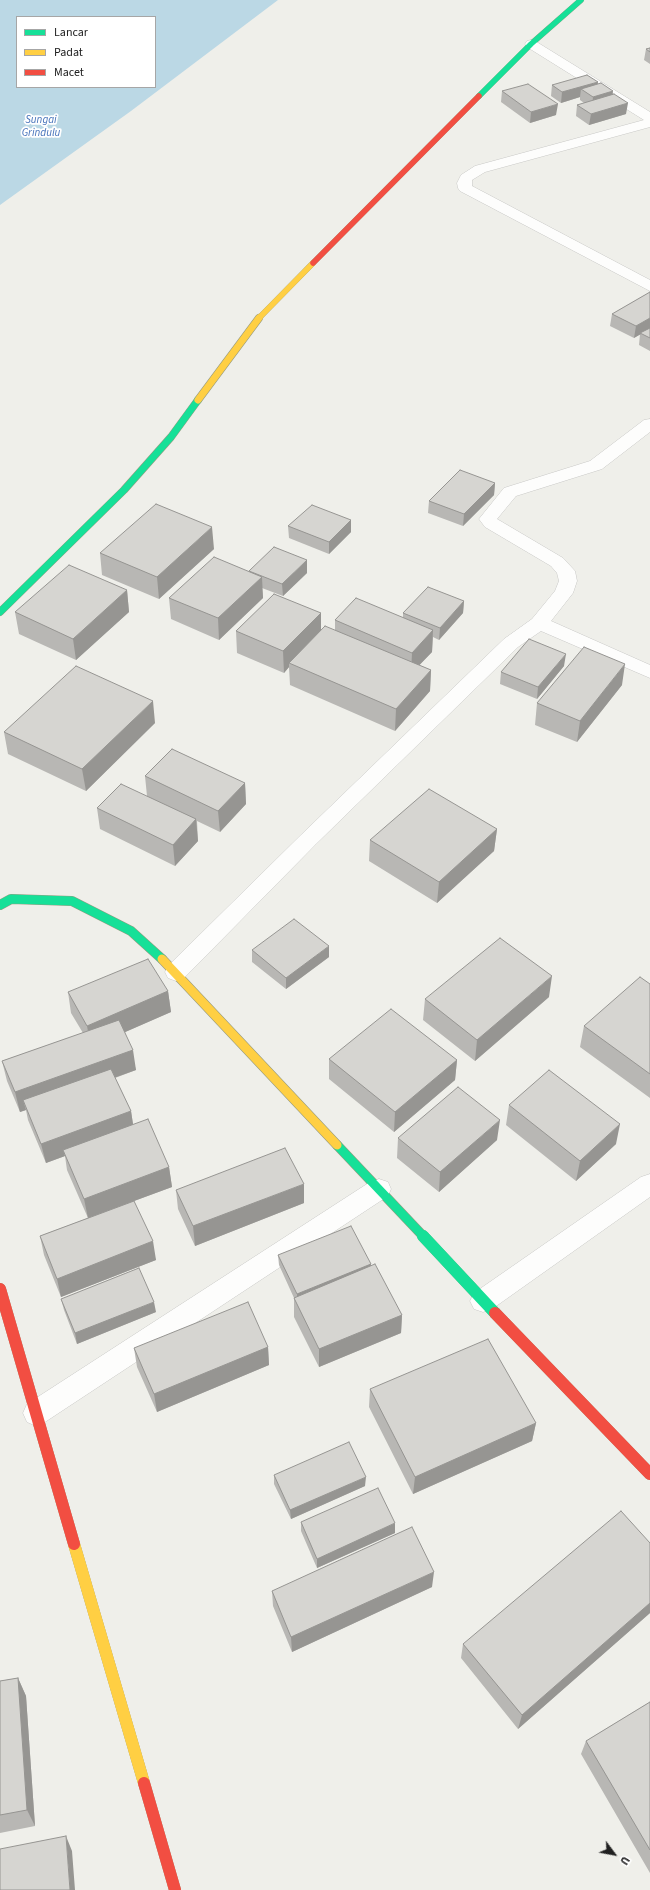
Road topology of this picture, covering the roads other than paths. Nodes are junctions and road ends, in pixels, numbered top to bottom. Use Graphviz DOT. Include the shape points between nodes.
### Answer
graph roads {
  1 [pos="581,0"];
  2 [pos="531,44"];
  3 [pos="650,118"];
  4 [pos="650,123"];
  5 [pos="650,286"];
  6 [pos="650,424"];
  7 [pos="0,612"];
  8 [pos="539,623"];
  9 [pos="650,672"];
  10 [pos="0,905"];
  11 [pos="176,972"];
  12 [pos="650,1184"];
  13 [pos="379,1189"];
  14 [pos="0,1289"];
  15 [pos="483,1301"];
  16 [pos="36,1413"];
  17 [pos="650,1474"];
  18 [pos="175,1890"];
  1 -- 2 [label="street"];
  2 -- 3 [label="street"];
  2 -- 7 [label="street" via="258,317 154,458"];
  4 -- 5 [label="street" via="480,169 466,178 464,183 465,188"];
  6 -- 8 [label="street" via="596,466 510,492 488,519 557,562 566,571 568,581 564,593"];
  8 -- 9 [label="street"];
  8 -- 11 [label="street" via="511,643"];
  10 -- 11 [label="street" via="11,899 72,901 131,930"];
  11 -- 13 [label="street"];
  12 -- 15 [label="street"];
  13 -- 15 [label="street"];
  13 -- 16 [label="street"];
  14 -- 16 [label="street"];
  15 -- 17 [label="street"];
  16 -- 18 [label="street"];
}
